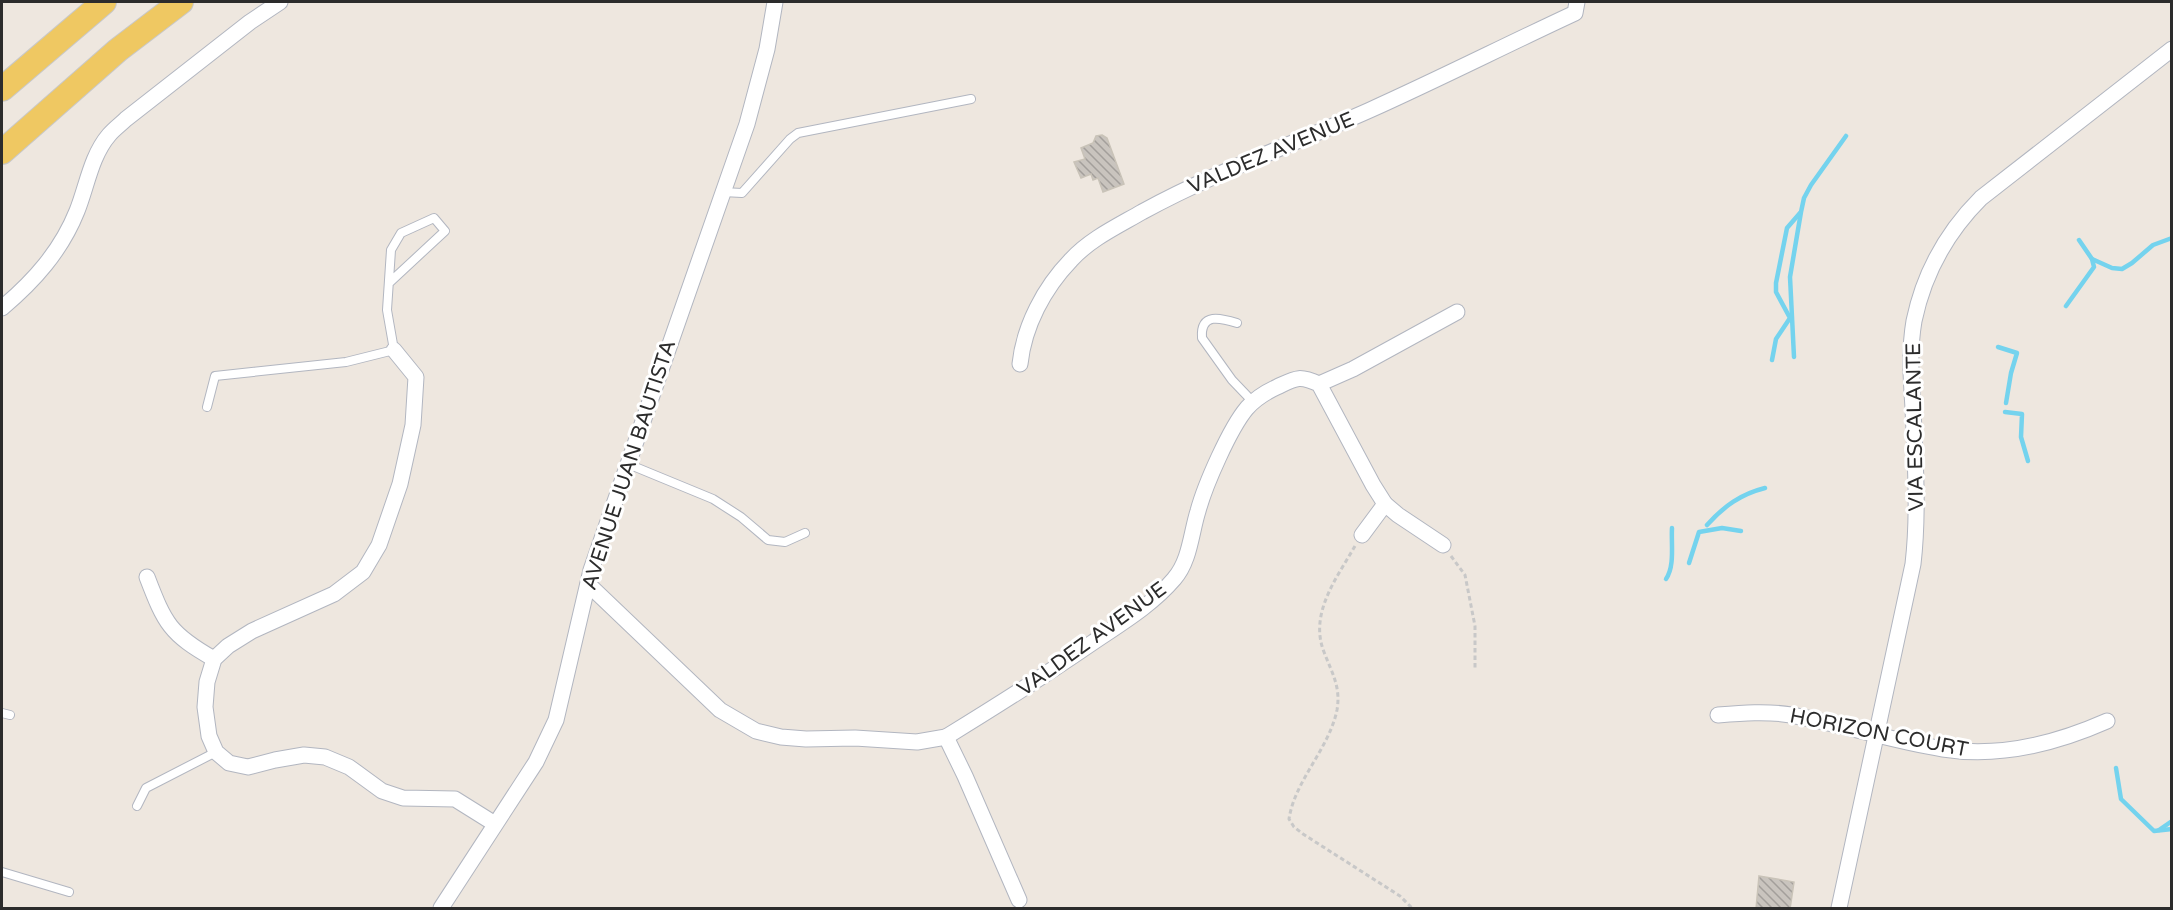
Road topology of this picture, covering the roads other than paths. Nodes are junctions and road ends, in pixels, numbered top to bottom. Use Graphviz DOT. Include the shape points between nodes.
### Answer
graph roads {
  1 [pos="104,2"];
  2 [pos="181,2"];
  3 [pos="280,2"];
  4 [pos="775,2"];
  5 [pos="1577,2"];
  6 [pos="2172,50"];
  7 [pos="2,89"];
  8 [pos="971,99"];
  9 [pos="2,152"];
  10 [pos="723,192"];
  11 [pos="389,283"];
  12 [pos="2,308"];
  13 [pos="1457,312"];
  14 [pos="1237,323"];
  15 [pos="394,350"];
  16 [pos="1020,364"];
  17 [pos="1319,384"];
  18 [pos="1254,403"];
  19 [pos="207,407"];
  20 [pos="628,464"];
  21 [pos="1385,504"];
  22 [pos="805,533"];
  23 [pos="1362,535"];
  24 [pos="1443,545"];
  25 [pos="147,577"];
  26 [pos="588,584"];
  27 [pos="214,659"];
  28 [pos="1718,715"];
  29 [pos="2107,721"];
  30 [pos="1877,736"];
  31 [pos="946,737"];
  32 [pos="216,752"];
  33 [pos="137,807"];
  34 [pos="495,824"];
  35 [pos="2,872"];
  36 [pos="69,892"];
  37 [pos="1019,900"];
  38 [pos="441,909"];
  39 [pos="1839,909"];
  1 -- 7 [label="main road"];
  2 -- 9 [label="main road" via="118,50"];
  3 -- 12 [label="street" via="108,136 63,239 46,265"];
  4 -- 10 [label="street, AVENUE JUAN BAUTISTA" via="756,94"];
  5 -- 16 [label="street, VALDEZ AVENUE" via="1575,13 1370,110 1184,189 1107,231 1072,259 1051,285 1022,344"];
  6 -- 30 [label="street, VIA ESCALANTE" via="1981,198 1962,217 1932,266 1921,294 1911,348 1916,536 1913,564"];
  8 -- 10 [label="lane" via="798,133 742,194"];
  10 -- 20 [label="street, AVENUE JUAN BAUTISTA"];
  11 -- 11 [label="lane" via="392,250 401,233 434,218 444,231"];
  11 -- 15 [label="lane" via="387,310"];
  13 -- 17 [label="street"];
  14 -- 18 [label="lane" via="1215,318 1204,324 1202,338"];
  15 -- 19 [label="lane" via="346,362 215,376"];
  15 -- 27 [label="street" via="416,378 413,425 400,484 379,544 363,572 334,594 252,631"];
  17 -- 18 [label="street, VALDEZ AVENUE" via="1296,378 1267,391"];
  17 -- 21 [label="street"];
  18 -- 31 [label="street, VALDEZ AVENUE" via="1237,424 1218,461 1176,577 1124,621"];
  20 -- 22 [label="lane" via="712,499 768,540 785,542"];
  20 -- 26 [label="street, AVENUE JUAN BAUTISTA"];
  21 -- 23 [label="street"];
  21 -- 24 [label="street"];
  25 -- 27 [label="street" via="161,615 176,634"];
  26 -- 31 [label="street" via="720,710 756,731 806,739 917,742"];
  26 -- 34 [label="street, AVENUE JUAN BAUTISTA" via="556,720 536,762"];
  27 -- 32 [label="street" via="205,707 209,736"];
  28 -- 30 [label="street, HORIZON COURT" via="1790,715"];
  29 -- 30 [label="street, HORIZON COURT" via="2079,734 2011,750 1945,750"];
  30 -- 39 [label="street, VIA ESCALANTE"];
  31 -- 37 [label="street"];
  32 -- 33 [label="lane" via="146,788"];
  32 -- 34 [label="street" via="229,763 248,767 303,755 325,757 349,767 382,791 403,798 455,800"];
  34 -- 38 [label="street, AVENUE JUAN BAUTISTA"];
  35 -- 36 [label="lane"];
}
